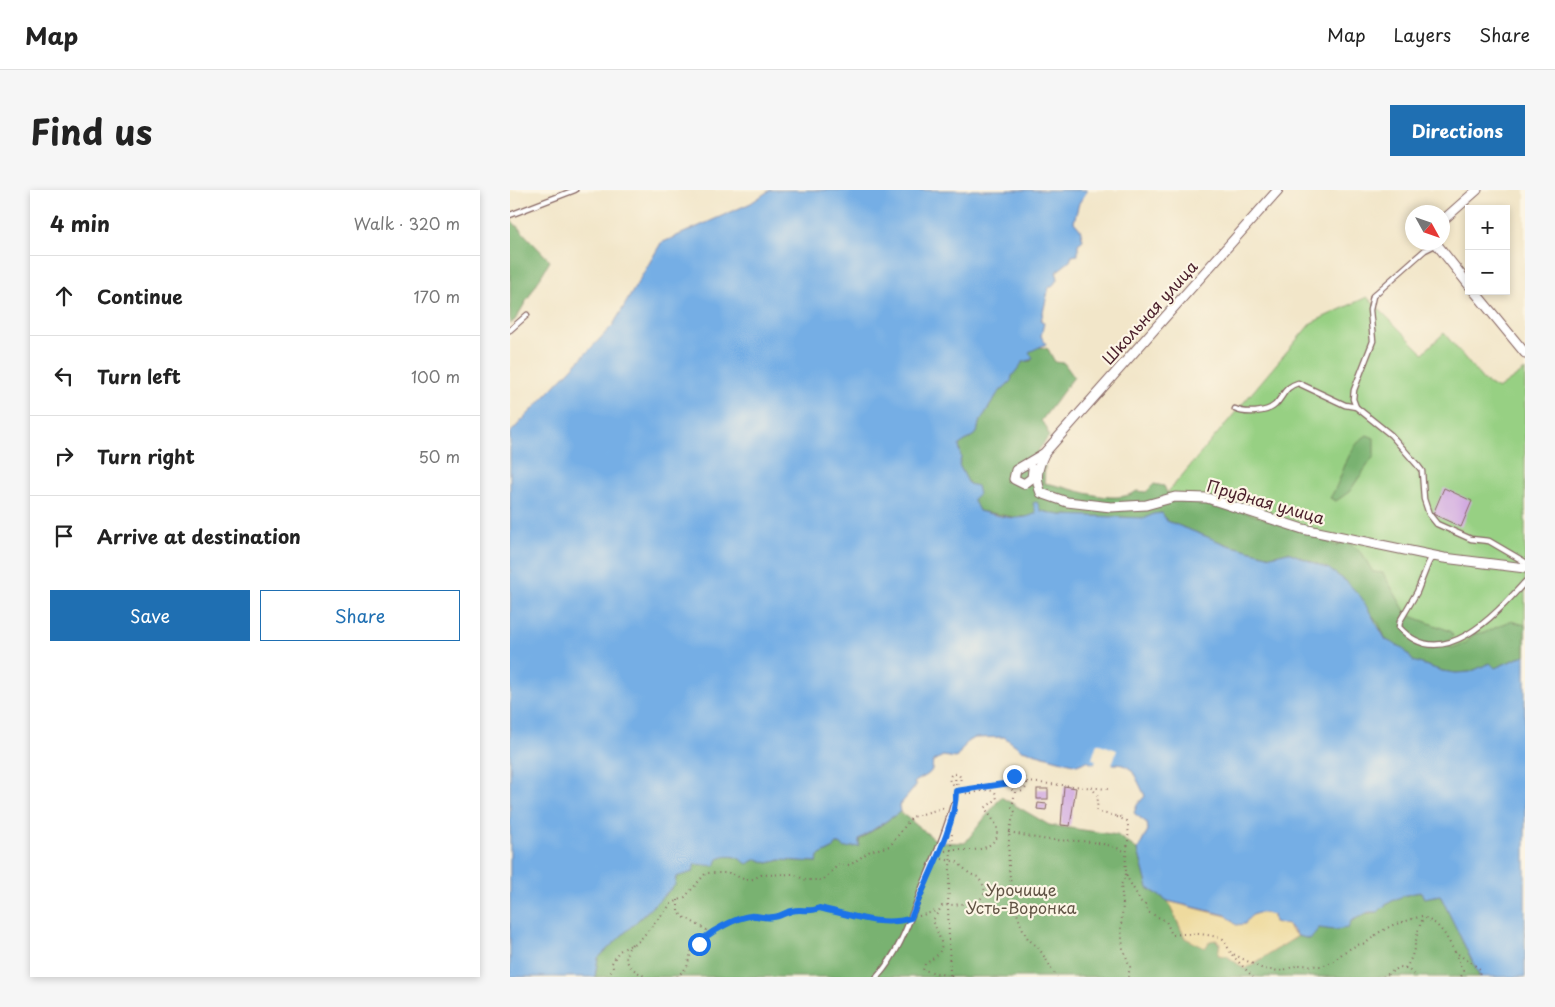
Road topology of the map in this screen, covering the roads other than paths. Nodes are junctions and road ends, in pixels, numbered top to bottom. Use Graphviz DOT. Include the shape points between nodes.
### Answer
graph roads {
  1 [pos="575,190"];
  2 [pos="1278,190"];
  3 [pos="1477,190"];
  4 [pos="1450,214"];
  5 [pos="510,215"];
  6 [pos="1425,250"];
  7 [pos="1440,250"];
  8 [pos="1465,280"];
  9 [pos="1477,295"];
  10 [pos="527,315"];
  11 [pos="510,330"];
  12 [pos="1525,353"];
  13 [pos="1356,407"];
  14 [pos="1235,409"];
  15 [pos="1044,454"];
  16 [pos="1440,557"];
  17 [pos="1525,562"];
  18 [pos="1525,568"];
  19 [pos="1525,582"];
  20 [pos="953,805"];
  21 [pos="877,977"];
  1 -- 5 [label="lane"];
  2 -- 15 [label="street, Школьная улица"];
  3 -- 4 [label="street"];
  6 -- 13 [label="lane" via="1373,296 1370,310 1373,341 1354,390"];
  7 -- 8 [label="street"];
  9 -- 12 [label="street"];
  10 -- 11 [label="lane"];
  13 -- 14 [label="lane" via="1298,383 1285,390 1269,408 1247,412"];
  13 -- 17 [label="lane" via="1391,436 1422,471 1424,499 1437,524 1471,539 1489,541"];
  15 -- 16 [label="street, Прудная улица" via="1036,472 1041,493 1067,502 1111,507 1146,505 1175,497 1207,498 1303,529"];
  16 -- 18 [label="street, Прудная улица"];
  16 -- 19 [label="lane" via="1430,560 1399,627 1404,633 1427,644 1446,644 1472,632 1487,622"];
  20 -- 21 [label="lane" via="944,839 911,918"];
}
